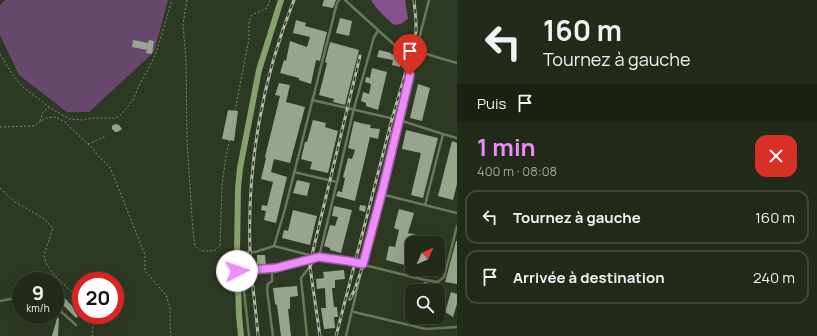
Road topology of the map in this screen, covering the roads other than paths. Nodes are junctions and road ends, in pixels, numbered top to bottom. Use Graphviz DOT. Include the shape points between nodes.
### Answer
graph roads {
  1 [pos="281,0"];
  2 [pos="339,0"];
  3 [pos="345,0"];
  4 [pos="429,0"];
  5 [pos="378,31"];
  6 [pos="416,51"];
  7 [pos="414,60"];
  8 [pos="457,63"];
  9 [pos="312,100"];
  10 [pos="354,110"];
  11 [pos="398,120"];
  12 [pos="442,134"];
  13 [pos="457,138"];
  14 [pos="294,172"];
  15 [pos="337,182"];
  16 [pos="381,194"];
  17 [pos="425,205"];
  18 [pos="457,213"];
  19 [pos="457,226"];
  20 [pos="274,246"];
  21 [pos="237,252"];
  22 [pos="319,257"];
  23 [pos="363,264"];
  24 [pos="272,268"];
  25 [pos="237,271"];
  26 [pos="238,282"];
  27 [pos="12,299"];
  28 [pos="0,301"];
  29 [pos="354,312"];
  30 [pos="64,314"];
  31 [pos="76,325"];
  32 [pos="457,327"];
  33 [pos="241,336"];
  34 [pos="249,336"];
  35 [pos="273,336"];
  36 [pos="307,336"];
  37 [pos="346,336"];
  1 -- 21 [label="street" via="259,70 240,168"];
  2 -- 9 [label="lane"];
  3 -- 5 [label="lane"];
  4 -- 6 [label="lane"];
  5 -- 7 [label="lane" via="410,60"];
  5 -- 10 [label="lane" via="374,37"];
  6 -- 7 [label="lane"];
  6 -- 8 [label="lane"];
  7 -- 11 [label="lane"];
  9 -- 10 [label="lane"];
  9 -- 14 [label="lane"];
  10 -- 11 [label="lane"];
  10 -- 15 [label="lane"];
  11 -- 12 [label="lane"];
  11 -- 16 [label="lane"];
  12 -- 13 [label="lane"];
  12 -- 17 [label="lane"];
  14 -- 15 [label="lane"];
  14 -- 20 [label="lane"];
  15 -- 22 [label="lane"];
  16 -- 17 [label="lane"];
  16 -- 23 [label="lane"];
  17 -- 18 [label="lane"];
  19 -- 23 [label="lane" via="444,277 438,282"];
  20 -- 21 [label="lane" via="255,252"];
  20 -- 22 [label="lane"];
  21 -- 25 [label="street"];
  22 -- 23 [label="lane"];
  22 -- 24 [label="lane"];
  22 -- 36 [label="lane" via="302,278"];
  23 -- 37 [label="lane"];
  24 -- 25 [label="lane"];
  24 -- 35 [label="lane" via="272,281 266,290"];
  25 -- 26 [label="street"];
  26 -- 33 [label="street"];
  26 -- 34 [label="lane" via="245,285"];
  27 -- 28 [label="lane"];
  29 -- 32 [label="lane" via="426,330"];
  30 -- 31 [label="lane"];
}
